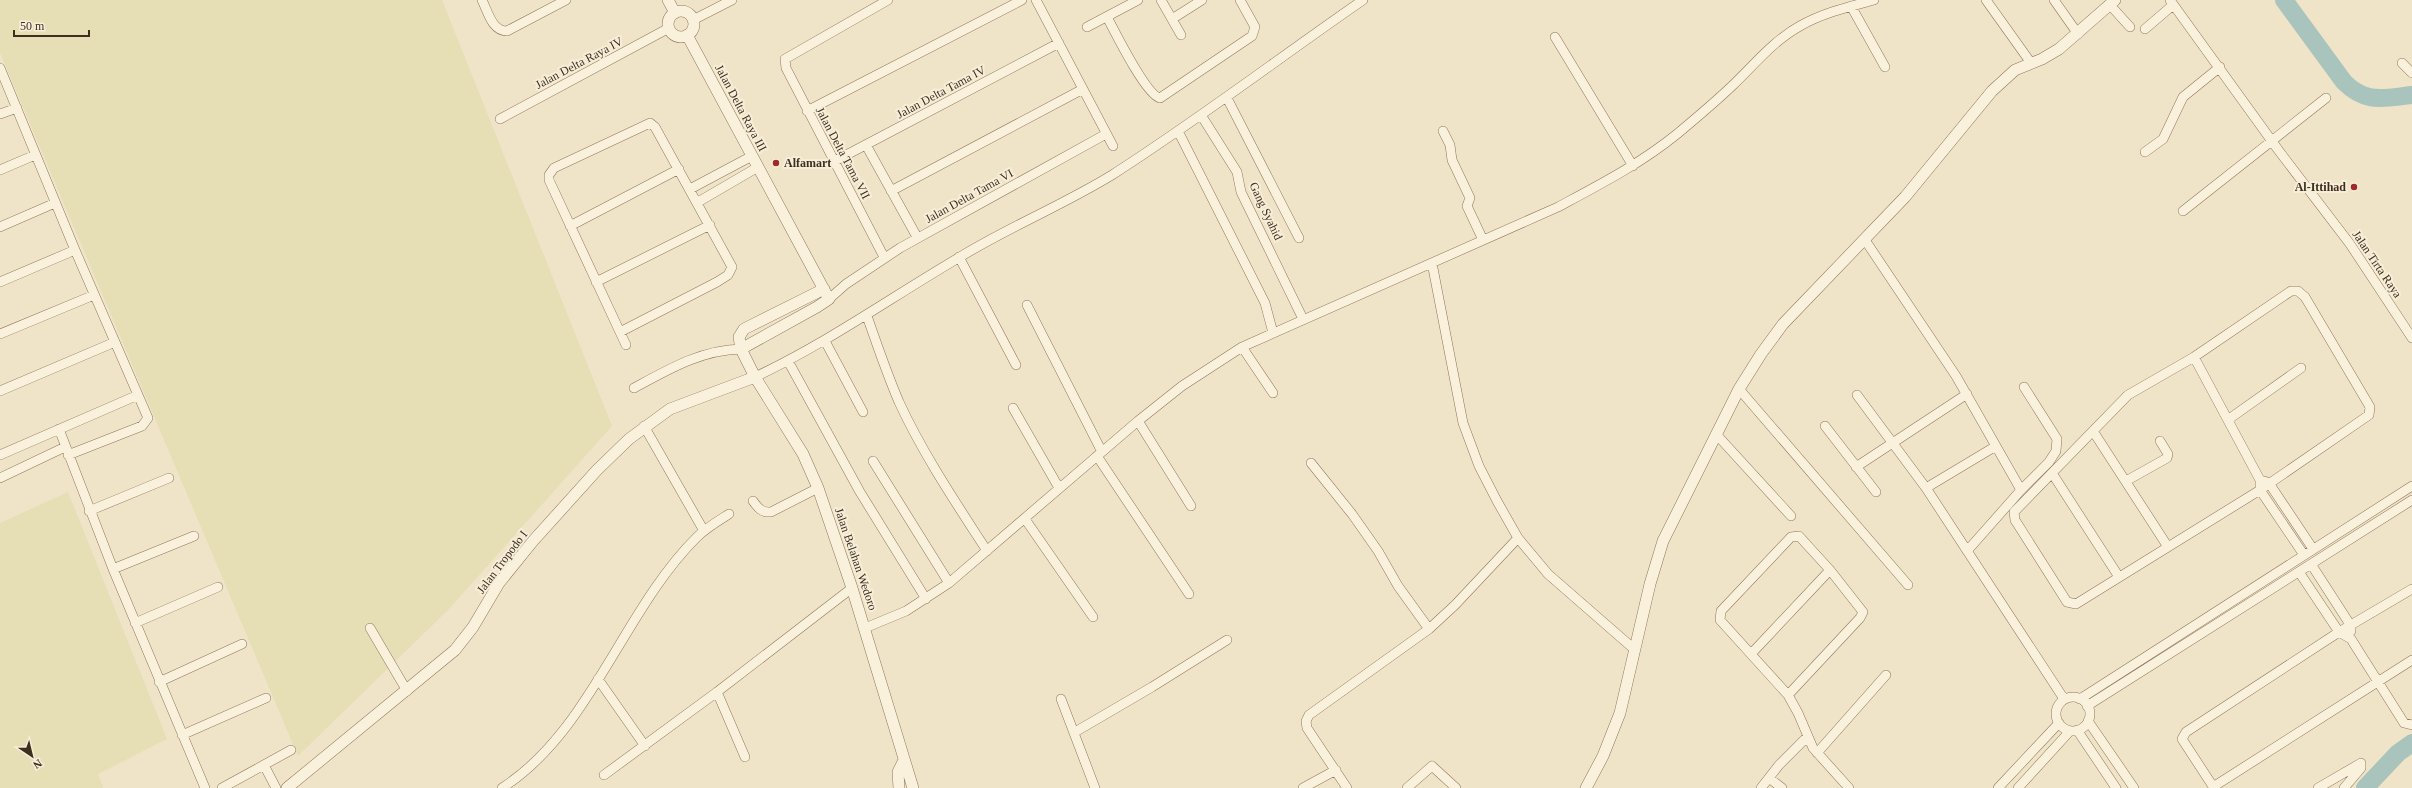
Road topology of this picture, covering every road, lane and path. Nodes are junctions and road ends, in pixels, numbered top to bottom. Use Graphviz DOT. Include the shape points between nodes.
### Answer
graph roads {
  1 [pos="482,0"];
  2 [pos="566,0"];
  3 [pos="668,0"];
  4 [pos="732,0"];
  5 [pos="1022,0"];
  6 [pos="1036,0"];
  7 [pos="1138,0"];
  8 [pos="1161,0"];
  9 [pos="1202,0"];
  10 [pos="1240,0"];
  11 [pos="1363,0"];
  12 [pos="1874,0"];
  13 [pos="1986,0"];
  14 [pos="2054,0"];
  15 [pos="882,1"];
  16 [pos="2113,2"];
  17 [pos="2171,2"];
  18 [pos="1851,6"];
  19 [pos="675,13"];
  20 [pos="1107,17"];
  21 [pos="1172,19"];
  22 [pos="693,20"];
  23 [pos="1087,27"];
  24 [pos="2130,27"];
  25 [pos="669,28"];
  26 [pos="2146,29"];
  27 [pos="2078,34"];
  28 [pos="687,35"];
  29 [pos="1181,35"];
  30 [pos="1555,37"];
  31 [pos="1059,43"];
  32 [pos="2031,63"];
  33 [pos="2402,63"];
  34 [pos="1886,67"];
  35 [pos="2220,67"];
  36 [pos="0,68"];
  37 [pos="2412,73"];
  38 [pos="1083,89"];
  39 [pos="1227,98"];
  40 [pos="2326,98"];
  41 [pos="17,108"];
  42 [pos="807,111"];
  43 [pos="0,114"];
  44 [pos="1201,115"];
  45 [pos="500,119"];
  46 [pos="1178,131"];
  47 [pos="1443,131"];
  48 [pos="1106,134"];
  49 [pos="2272,142"];
  50 [pos="866,145"];
  51 [pos="1113,146"];
  52 [pos="2145,152"];
  53 [pos="35,155"];
  54 [pos="752,156"];
  55 [pos="833,162"];
  56 [pos="1633,166"];
  57 [pos="758,167"];
  58 [pos="679,169"];
  59 [pos="0,170"];
  60 [pos="690,189"];
  61 [pos="891,191"];
  62 [pos="698,202"];
  63 [pos="55,203"];
  64 [pos="2182,211"];
  65 [pos="710,225"];
  66 [pos="570,226"];
  67 [pos="0,227"];
  68 [pos="917,237"];
  69 [pos="1299,238"];
  70 [pos="1483,240"];
  71 [pos="1865,240"];
  72 [pos="74,250"];
  73 [pos="884,257"];
  74 [pos="959,257"];
  75 [pos="1432,263"];
  76 [pos="0,282"];
  77 [pos="596,282"];
  78 [pos="846,284"];
  79 [pos="824,289"];
  80 [pos="94,295"];
  81 [pos="829,299"];
  82 [pos="1027,305"];
  83 [pos="867,316"];
  84 [pos="1303,320"];
  85 [pos="620,332"];
  86 [pos="1273,333"];
  87 [pos="0,334"];
  88 [pos="2412,338"];
  89 [pos="825,341"];
  90 [pos="115,342"];
  91 [pos="626,345"];
  92 [pos="1242,347"];
  93 [pos="741,349"];
  94 [pos="2194,357"];
  95 [pos="788,361"];
  96 [pos="1016,365"];
  97 [pos="2301,368"];
  98 [pos="755,377"];
  99 [pos="2024,386"];
  100 [pos="634,388"];
  101 [pos="1739,389"];
  102 [pos="0,391"];
  103 [pos="1273,393"];
  104 [pos="1967,394"];
  105 [pos="1857,395"];
  106 [pos="138,396"];
  107 [pos="1013,408"];
  108 [pos="863,412"];
  109 [pos="2229,419"];
  110 [pos="1138,421"];
  111 [pos="644,426"];
  112 [pos="1825,426"];
  113 [pos="59,429"];
  114 [pos="2093,431"];
  115 [pos="1716,434"];
  116 [pos="2160,440"];
  117 [pos="1892,442"];
  118 [pos="1996,446"];
  119 [pos="66,451"];
  120 [pos="1099,454"];
  121 [pos="0,455"];
  122 [pos="873,461"];
  123 [pos="1311,463"];
  124 [pos="1856,467"];
  125 [pos="2052,473"];
  126 [pos="0,478"];
  127 [pos="169,478"];
  128 [pos="2260,480"];
  129 [pos="2126,481"];
  130 [pos="2269,484"];
  131 [pos="2412,486"];
  132 [pos="818,488"];
  133 [pos="1059,488"];
  134 [pos="1926,488"];
  135 [pos="2021,490"];
  136 [pos="2260,490"];
  137 [pos="1876,492"];
  138 [pos="2412,500"];
  139 [pos="753,501"];
  140 [pos="1191,506"];
  141 [pos="89,511"];
  142 [pos="729,514"];
  143 [pos="1791,516"];
  144 [pos="1025,519"];
  145 [pos="704,531"];
  146 [pos="194,536"];
  147 [pos="1518,538"];
  148 [pos="2168,546"];
  149 [pos="2313,549"];
  150 [pos="988,551"];
  151 [pos="1967,551"];
  152 [pos="2304,555"];
  153 [pos="2311,564"];
  154 [pos="113,569"];
  155 [pos="1830,570"];
  156 [pos="2299,572"];
  157 [pos="2119,577"];
  158 [pos="949,583"];
  159 [pos="1908,585"];
  160 [pos="218,587"];
  161 [pos="852,588"];
  162 [pos="2412,589"];
  163 [pos="1189,594"];
  164 [pos="926,599"];
  165 [pos="1093,617"];
  166 [pos="135,623"];
  167 [pos="2351,626"];
  168 [pos="370,628"];
  169 [pos="865,628"];
  170 [pos="1429,629"];
  171 [pos="2340,632"];
  172 [pos="2351,639"];
  173 [pos="1227,640"];
  174 [pos="242,644"];
  175 [pos="1634,649"];
  176 [pos="1752,654"];
  177 [pos="2412,660"];
  178 [pos="1886,675"];
  179 [pos="598,679"];
  180 [pos="160,682"];
  181 [pos="2378,682"];
  182 [pos="407,691"];
  183 [pos="717,692"];
  184 [pos="1788,695"];
  185 [pos="266,698"];
  186 [pos="2064,699"];
  187 [pos="2080,699"];
  188 [pos="1061,700"];
  189 [pos="2087,706"];
  190 [pos="2088,721"];
  191 [pos="2059,723"];
  192 [pos="2412,725"];
  193 [pos="2074,730"];
  194 [pos="1075,732"];
  195 [pos="182,736"];
  196 [pos="1808,736"];
  197 [pos="645,746"];
  198 [pos="291,750"];
  199 [pos="1817,753"];
  200 [pos="745,757"];
  201 [pos="904,762"];
  202 [pos="264,765"];
  203 [pos="1336,770"];
  204 [pos="604,775"];
  205 [pos="1769,778"];
  206 [pos="205,788"];
  207 [pos="222,788"];
  208 [pos="276,788"];
  209 [pos="287,788"];
  210 [pos="502,788"];
  211 [pos="899,788"];
  212 [pos="913,788"];
  213 [pos="1095,788"];
  214 [pos="1304,788"];
  215 [pos="1347,788"];
  216 [pos="1407,788"];
  217 [pos="1456,788"];
  218 [pos="1586,788"];
  219 [pos="1761,788"];
  220 [pos="1782,788"];
  221 [pos="1849,788"];
  222 [pos="1998,788"];
  223 [pos="2018,788"];
  224 [pos="2116,788"];
  225 [pos="2134,788"];
  226 [pos="2213,788"];
  227 [pos="2318,788"];
  228 [pos="2344,788"];
  1 -- 2 [label="street" via="495,26 502,31 507,31"];
  3 -- 19 [label="street"];
  4 -- 22 [label="street"];
  5 -- 42 [label="street"];
  6 -- 31 [label="street"];
  7 -- 20 [label="street"];
  8 -- 21 [label="street"];
  9 -- 21 [label="street"];
  10 -- 20 [label="street" via="1255,27 1252,36 1160,98 1150,92 1142,80"];
  11 -- 39 [label="street"];
  12 -- 18 [label="street"];
  13 -- 32 [label="street"];
  14 -- 27 [label="street"];
  15 -- 42 [label="street, Jalan Delta Tama VII" via="785,59 786,68"];
  16 -- 24 [label="street"];
  16 -- 27 [label="street"];
  17 -- 26 [label="street"];
  17 -- 35 [label="street, Jalan Tirta Raya"];
  18 -- 34 [label="street"];
  18 -- 56 [label="street" via="1824,13 1798,27 1764,54 1726,92 1676,135"];
  19 -- 22 [label="street" via="688,13"];
  19 -- 25 [label="street" via="669,19"];
  20 -- 23 [label="street"];
  21 -- 29 [label="street"];
  22 -- 28 [label="street" via="693,28"];
  25 -- 28 [label="street" via="679,36"];
  25 -- 45 [label="street, Jalan Delta Raya IV"];
  27 -- 32 [label="street" via="2050,55"];
  28 -- 54 [label="street, Jalan Delta Raya III"];
  30 -- 56 [label="street"];
  31 -- 38 [label="street"];
  31 -- 50 [label="street, Jalan Delta Tama IV"];
  32 -- 71 [label="street" via="2015,70 1992,90 1905,197"];
  33 -- 37 [label="street"];
  35 -- 49 [label="street, Jalan Tirta Raya"];
  35 -- 52 [label="street" via="2183,97 2163,139"];
  36 -- 41 [label="street"];
  38 -- 48 [label="street"];
  38 -- 61 [label="street"];
  39 -- 44 [label="street"];
  39 -- 69 [label="street"];
  40 -- 49 [label="street"];
  41 -- 43 [label="street"];
  41 -- 53 [label="street"];
  42 -- 55 [label="street, Jalan Delta Tama VII"];
  44 -- 46 [label="street"];
  44 -- 84 [label="street, Gang Syahid" via="1237,172 1241,192"];
  46 -- 74 [label="street" via="1084,191"];
  46 -- 86 [label="street" via="1265,303"];
  47 -- 70 [label="street" via="1450,145 1452,160 1470,198 1467,206"];
  48 -- 51 [label="street"];
  48 -- 68 [label="street, Jalan Delta Tama VI"];
  49 -- 64 [label="street"];
  49 -- 88 [label="street, Jalan Tirta Raya" via="2350,244"];
  50 -- 55 [label="street, Jalan Delta Tama IV"];
  50 -- 61 [label="street"];
  53 -- 59 [label="street"];
  53 -- 63 [label="street"];
  54 -- 57 [label="street, Jalan Delta Raya III"];
  54 -- 60 [label="street"];
  55 -- 73 [label="street, Jalan Delta Tama VII"];
  56 -- 70 [label="street" via="1558,207"];
  57 -- 62 [label="street"];
  57 -- 79 [label="street, Jalan Delta Raya III"];
  58 -- 60 [label="street"];
  58 -- 66 [label="street"];
  58 -- 66 [label="street" via="650,123 554,168 549,180"];
  60 -- 62 [label="street"];
  61 -- 68 [label="street"];
  62 -- 65 [label="street"];
  63 -- 67 [label="street"];
  63 -- 72 [label="street"];
  65 -- 77 [label="street"];
  65 -- 85 [label="street" via="732,265 730,273"];
  66 -- 77 [label="street"];
  68 -- 73 [label="street, Jalan Delta Tama VI"];
  70 -- 75 [label="street"];
  71 -- 101 [label="street" via="1783,324"];
  71 -- 104 [label="street"];
  72 -- 76 [label="street"];
  72 -- 80 [label="street"];
  73 -- 78 [label="street, Jalan Delta Tama VI"];
  74 -- 83 [label="street"];
  74 -- 96 [label="street"];
  75 -- 84 [label="street"];
  75 -- 147 [label="street" via="1458,402 1468,441"];
  77 -- 85 [label="street"];
  78 -- 79 [label="street, Jalan Delta Tama VI"];
  78 -- 81 [label="street, Jalan Delta Tama VI"];
  79 -- 81 [label="street, Jalan Delta Raya III"];
  79 -- 93 [label="street" via="744,329 739,337"];
  80 -- 87 [label="street"];
  80 -- 90 [label="street"];
  81 -- 93 [label="street"];
  82 -- 120 [label="street"];
  83 -- 89 [label="street"];
  83 -- 150 [label="street" via="889,378 907,417"];
  84 -- 86 [label="street"];
  85 -- 91 [label="street"];
  86 -- 92 [label="street"];
  89 -- 95 [label="street"];
  89 -- 108 [label="street"];
  90 -- 102 [label="street"];
  90 -- 106 [label="street"];
  92 -- 103 [label="street"];
  92 -- 110 [label="street" via="1182,386"];
  93 -- 98 [label="street, Jalan Belahan Wedoro"];
  93 -- 100 [label="street" via="722,349 696,357"];
  94 -- 109 [label="street"];
  94 -- 114 [label="street" via="2128,395"];
  94 -- 130 [label="street" via="2291,291 2298,291 2305,297 2370,407 2370,412"];
  95 -- 98 [label="street"];
  95 -- 164 [label="street" via="860,492"];
  97 -- 109 [label="street"];
  98 -- 111 [label="street, Jalan Tropodo I" via="670,409"];
  98 -- 132 [label="street, Jalan Belahan Wedoro" via="791,431"];
  99 -- 135 [label="street" via="2057,439 2058,446 2049,462"];
  101 -- 115 [label="street"];
  101 -- 159 [label="street"];
  104 -- 117 [label="street"];
  104 -- 118 [label="street"];
  105 -- 117 [label="street"];
  106 -- 113 [label="street"];
  106 -- 119 [label="street" via="148,418 142,426"];
  107 -- 133 [label="street"];
  109 -- 128 [label="street"];
  110 -- 120 [label="street"];
  110 -- 140 [label="street"];
  111 -- 145 [label="street"];
  111 -- 182 [label="street, Jalan Tropodo I" via="597,470 533,541 499,583 465,639"];
  112 -- 124 [label="street"];
  113 -- 119 [label="street"];
  113 -- 121 [label="street"];
  114 -- 125 [label="street"];
  114 -- 129 [label="street"];
  115 -- 143 [label="street"];
  115 -- 175 [label="street" via="1663,541"];
  116 -- 129 [label="street" via="2168,454 2167,458"];
  117 -- 124 [label="street"];
  117 -- 134 [label="street"];
  118 -- 134 [label="street"];
  118 -- 135 [label="street"];
  119 -- 126 [label="street"];
  119 -- 141 [label="street"];
  120 -- 133 [label="street"];
  120 -- 163 [label="street"];
  122 -- 158 [label="street"];
  123 -- 170 [label="street" via="1378,550 1398,586"];
  124 -- 137 [label="street"];
  125 -- 157 [label="street"];
  125 -- 157 [label="street" via="2015,510 2014,516 2061,596 2067,602 2076,604"];
  127 -- 141 [label="street"];
  128 -- 130 [label="street"];
  128 -- 136 [label="street"];
  129 -- 148 [label="street"];
  130 -- 136 [label="street"];
  130 -- 149 [label="street"];
  131 -- 149 [label="street"];
  132 -- 139 [label="street" via="771,512 759,509"];
  132 -- 161 [label="street, Jalan Belahan Wedoro"];
  133 -- 144 [label="street"];
  134 -- 151 [label="street"];
  135 -- 151 [label="street"];
  136 -- 148 [label="street"];
  136 -- 152 [label="street"];
  138 -- 153 [label="street"];
  141 -- 154 [label="street"];
  142 -- 145 [label="street"];
  144 -- 150 [label="street"];
  144 -- 165 [label="street"];
  145 -- 179 [label="street" via="687,547 661,582"];
  146 -- 154 [label="street"];
  147 -- 170 [label="street" via="1455,606"];
  147 -- 175 [label="street" via="1548,574"];
  148 -- 157 [label="street"];
  149 -- 152 [label="street"];
  150 -- 158 [label="street"];
  151 -- 186 [label="street"];
  152 -- 187 [label="street"];
  153 -- 156 [label="street"];
  153 -- 167 [label="street"];
  154 -- 166 [label="street"];
  155 -- 176 [label="street"];
  155 -- 176 [label="street" via="1803,539 1793,536 1721,611 1721,621"];
  155 -- 184 [label="street" via="1862,608 1862,615"];
  156 -- 171 [label="street"];
  156 -- 189 [label="street"];
  158 -- 164 [label="street"];
  160 -- 166 [label="street"];
  161 -- 169 [label="street, Jalan Belahan Wedoro"];
  161 -- 183 [label="street"];
  162 -- 167 [label="street"];
  164 -- 169 [label="street" via="892,618"];
  166 -- 180 [label="street"];
  167 -- 171 [label="street"];
  167 -- 172 [label="street"];
  168 -- 182 [label="street"];
  169 -- 201 [label="street, Jalan Belahan Wedoro"];
  170 -- 203 [label="street" via="1309,715 1306,721 1307,728"];
  171 -- 172 [label="street"];
  171 -- 226 [label="street" via="2184,734 2182,739"];
  172 -- 181 [label="street"];
  173 -- 194 [label="street" via="1152,688"];
  174 -- 180 [label="street"];
  175 -- 218 [label="street" via="1612,736"];
  176 -- 184 [label="street"];
  177 -- 181 [label="street"];
  178 -- 199 [label="street"];
  179 -- 197 [label="street"];
  179 -- 210 [label="street" via="550,746 532,766"];
  180 -- 195 [label="street"];
  181 -- 192 [label="street" via="2404,723"];
  181 -- 226 [label="street"];
  182 -- 209 [label="street, Jalan Tropodo I"];
  183 -- 197 [label="street"];
  183 -- 200 [label="street"];
  184 -- 196 [label="street"];
  185 -- 195 [label="street"];
  186 -- 187 [label="street"];
  186 -- 191 [label="street" via="2056,711"];
  187 -- 189 [label="street"];
  188 -- 194 [label="street"];
  189 -- 190 [label="street"];
  190 -- 193 [label="street" via="2083,727"];
  190 -- 225 [label="street"];
  191 -- 193 [label="street"];
  191 -- 222 [label="street"];
  193 -- 223 [label="street"];
  193 -- 224 [label="street"];
  194 -- 213 [label="street"];
  195 -- 206 [label="street"];
  196 -- 199 [label="street"];
  196 -- 205 [label="street"];
  197 -- 204 [label="street"];
  198 -- 202 [label="street"];
  199 -- 221 [label="street"];
  201 -- 211 [label="street" via="898,772"];
  201 -- 212 [label="street, Jalan Belahan Wedoro"];
  202 -- 207 [label="street"];
  202 -- 208 [label="street"];
  203 -- 214 [label="street"];
  203 -- 215 [label="street"];
  205 -- 219 [label="street"];
  205 -- 220 [label="street"];
  216 -- 217 [label="street" via="1432,766"];
  227 -- 228 [label="street" via="2361,764 2362,768"];
}
